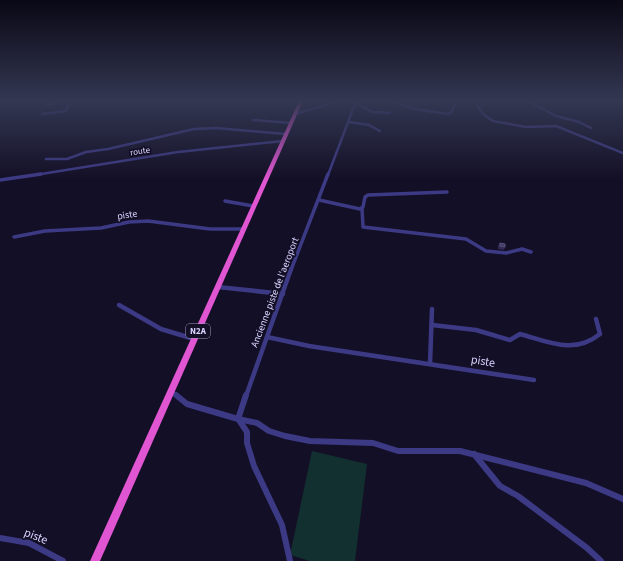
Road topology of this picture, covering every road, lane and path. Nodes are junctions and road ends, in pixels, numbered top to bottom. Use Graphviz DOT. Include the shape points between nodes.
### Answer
graph roads {
  1 [pos="289,127"];
  2 [pos="347,127"];
  3 [pos="373,127"];
  4 [pos="559,127"];
  5 [pos="380,131"];
  6 [pos="286,134"];
  7 [pos="283,141"];
  8 [pos="623,153"];
  9 [pos="46,159"];
  10 [pos="0,180"];
  11 [pos="447,192"];
  12 [pos="320,200"];
  13 [pos="225,201"];
  14 [pos="253,206"];
  15 [pos="362,208"];
  16 [pos="244,229"];
  17 [pos="14,237"];
  18 [pos="531,252"];
  19 [pos="218,288"];
  20 [pos="283,294"];
  21 [pos="119,305"];
  22 [pos="432,309"];
  23 [pos="596,319"];
  24 [pos="432,325"];
  25 [pos="267,337"];
  26 [pos="194,339"];
  27 [pos="430,364"];
  28 [pos="534,380"];
  29 [pos="170,391"];
  30 [pos="238,420"];
  31 [pos="474,454"];
  32 [pos="623,499"];
  33 [pos="0,538"];
  34 [pos="63,561"];
  35 [pos="94,561"];
  36 [pos="290,561"];
  37 [pos="601,561"];
  1 -- 6 [label="highway, N2A"];
  2 -- 12 [label="street, Ancienne piste de l'aeroport" via="329,169"];
  3 -- 5 [label="street"];
  4 -- 8 [label="street"];
  6 -- 7 [label="highway, N2A"];
  6 -- 9 [label="street, route" via="216,128 194,129 86,152 67,159"];
  7 -- 10 [label="street, route" via="178,152"];
  7 -- 14 [label="highway, N2A"];
  11 -- 15 [label="street" via="368,195"];
  12 -- 15 [label="street"];
  12 -- 20 [label="street, Ancienne piste de l'aeroport"];
  13 -- 14 [label="street"];
  14 -- 16 [label="highway, N2A"];
  15 -- 18 [label="street" via="363,227 466,239 486,251 506,253 522,249"];
  16 -- 17 [label="street, piste" via="210,229 148,221 101,228 45,231"];
  16 -- 19 [label="highway, N2A"];
  19 -- 20 [label="street"];
  19 -- 26 [label="highway, N2A"];
  20 -- 25 [label="street, Ancienne piste de l'aeroport"];
  21 -- 26 [label="street" via="161,329"];
  22 -- 24 [label="street"];
  23 -- 24 [label="street" via="600,334 590,342 578,346 546,342 520,334 510,340 476,330"];
  24 -- 27 [label="street"];
  25 -- 27 [label="street, piste" via="309,346"];
  25 -- 30 [label="street, Ancienne piste de l'aeroport"];
  26 -- 29 [label="highway, N2A"];
  27 -- 28 [label="street, piste"];
  29 -- 30 [label="street" via="187,404"];
  29 -- 35 [label="highway, N2A"];
  30 -- 31 [label="street" via="256,423 284,436 310,441 373,443 398,451 460,451"];
  30 -- 36 [label="street" via="247,432 246,442 253,462 282,525"];
  31 -- 32 [label="street" via="586,483"];
  31 -- 37 [label="street" via="500,486 518,496"];
  33 -- 34 [label="street, piste" via="29,543"];
}
